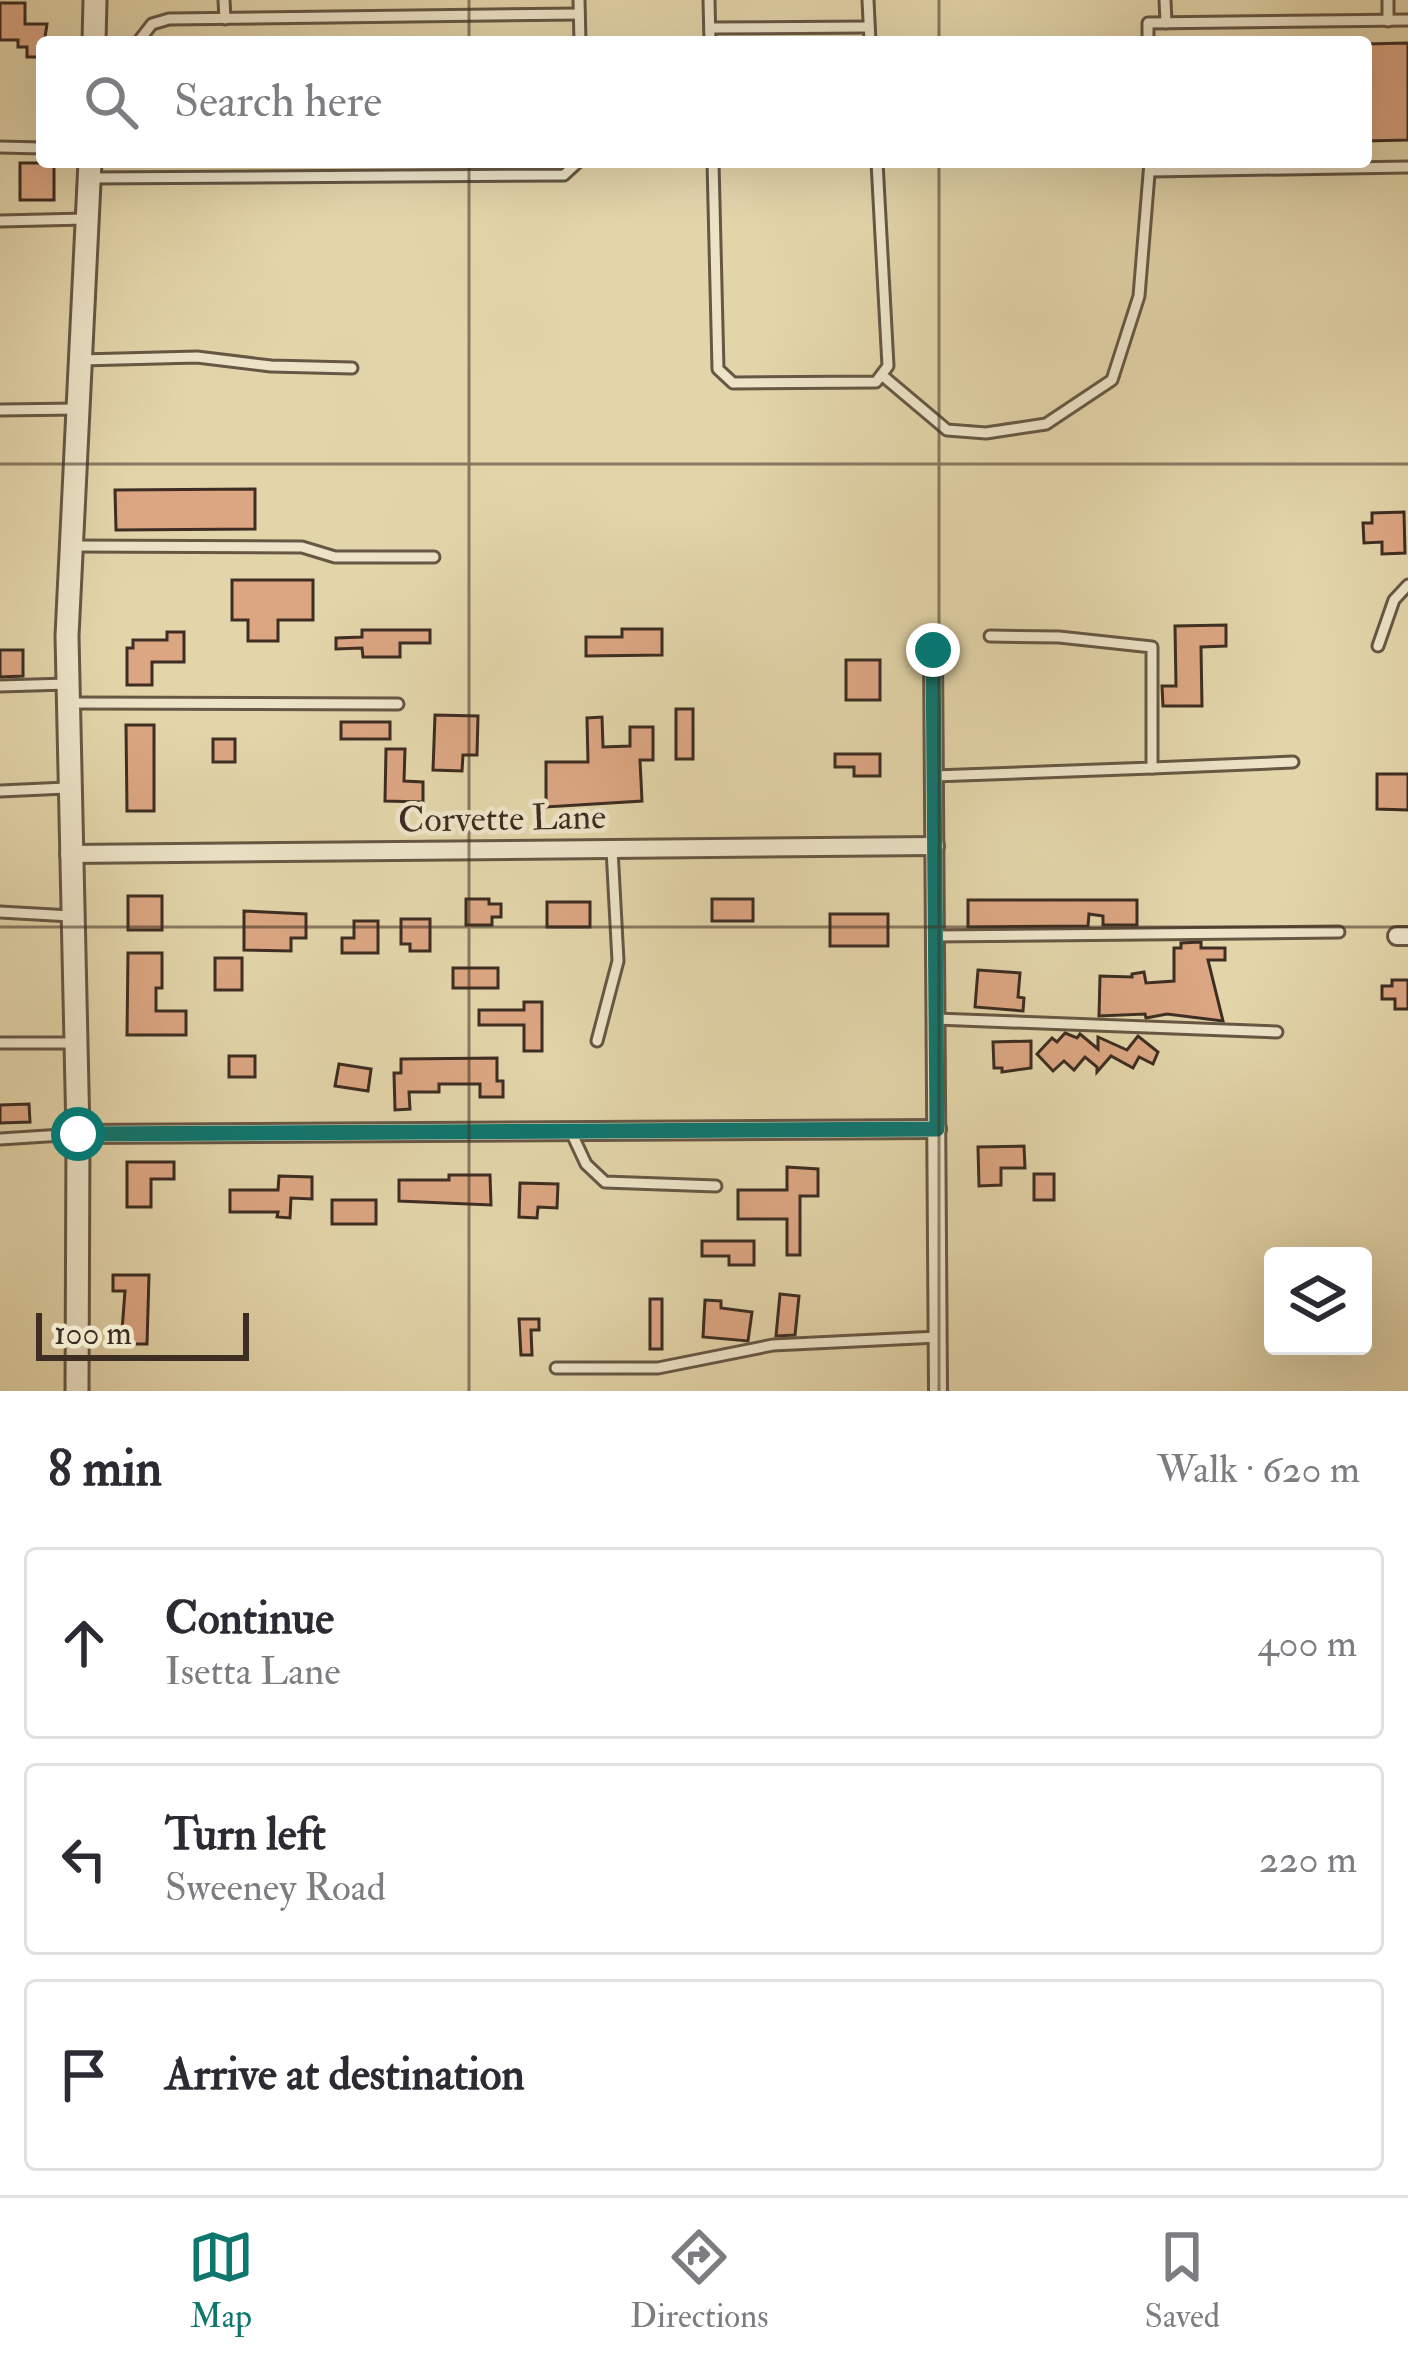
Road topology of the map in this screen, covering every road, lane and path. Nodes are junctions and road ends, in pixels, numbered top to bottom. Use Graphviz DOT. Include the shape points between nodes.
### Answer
graph roads {
  1 [pos="95,0"];
  2 [pos="224,0"];
  3 [pos="579,0"];
  4 [pos="709,0"];
  5 [pos="868,0"];
  6 [pos="1165,0"];
  7 [pos="1388,0"];
  8 [pos="579,14"];
  9 [pos="225,19"];
  10 [pos="1408,20"];
  11 [pos="1388,21"];
  12 [pos="1166,23"];
  13 [pos="869,27"];
  14 [pos="710,28"];
  15 [pos="94,36"];
  16 [pos="143,36"];
  17 [pos="580,36"];
  18 [pos="710,36"];
  19 [pos="870,36"];
  20 [pos="1148,36"];
  21 [pos="0,147"];
  22 [pos="36,148"];
  23 [pos="1372,167"];
  24 [pos="1408,167"];
  25 [pos="138,168"];
  26 [pos="572,168"];
  27 [pos="713,168"];
  28 [pos="877,168"];
  29 [pos="1150,168"];
  30 [pos="90,170"];
  31 [pos="138,178"];
  32 [pos="87,219"];
  33 [pos="0,220"];
  34 [pos="80,359"];
  35 [pos="352,368"];
  36 [pos="883,376"];
  37 [pos="78,409"];
  38 [pos="0,410"];
  39 [pos="71,546"];
  40 [pos="434,557"];
  41 [pos="1408,585"];
  42 [pos="990,636"];
  43 [pos="1378,646"];
  44 [pos="933,650"];
  45 [pos="0,686"];
  46 [pos="67,693"];
  47 [pos="398,704"];
  48 [pos="1293,762"];
  49 [pos="1151,768"];
  50 [pos="934,776"];
  51 [pos="68,788"];
  52 [pos="0,791"];
  53 [pos="935,846"];
  54 [pos="612,849"];
  55 [pos="69,854"];
  56 [pos="0,912"];
  57 [pos="71,916"];
  58 [pos="1339,932"];
  59 [pos="935,936"];
  60 [pos="936,1019"];
  61 [pos="1277,1031"];
  62 [pos="597,1040"];
  63 [pos="75,1042"];
  64 [pos="0,1043"];
  65 [pos="937,1129"];
  66 [pos="571,1132"];
  67 [pos="78,1134"];
  68 [pos="0,1139"];
  69 [pos="716,1186"];
  70 [pos="938,1337"];
  71 [pos="556,1368"];
  72 [pos="77,1391"];
  73 [pos="938,1391"];
  1 -- 15 [label="street"];
  2 -- 9 [label="lane"];
  3 -- 8 [label="lane"];
  4 -- 14 [label="lane"];
  5 -- 13 [label="lane"];
  6 -- 12 [label="lane"];
  7 -- 11 [label="lane"];
  8 -- 9 [label="lane"];
  8 -- 17 [label="lane"];
  9 -- 16 [label="lane" via="169,20"];
  10 -- 11 [label="lane"];
  11 -- 12 [label="lane"];
  12 -- 20 [label="lane" via="1148,23"];
  13 -- 14 [label="lane"];
  13 -- 19 [label="lane"];
  14 -- 18 [label="lane"];
  21 -- 22 [label="lane"];
  23 -- 24 [label="lane"];
  25 -- 31 [label="lane"];
  26 -- 31 [label="lane" via="564,175"];
  27 -- 36 [label="lane" via="723,376 733,383"];
  28 -- 36 [label="lane"];
  29 -- 36 [label="lane" via="1138,296 1112,380 1046,424 986,433 947,430"];
  30 -- 31 [label="lane"];
  30 -- 32 [label="street"];
  32 -- 33 [label="lane"];
  32 -- 34 [label="street"];
  34 -- 35 [label="lane"];
  34 -- 37 [label="street"];
  37 -- 38 [label="lane"];
  37 -- 39 [label="street"];
  39 -- 40 [label="lane"];
  39 -- 46 [label="street"];
  41 -- 43 [label="lane"];
  42 -- 49 [label="lane" via="1152,647"];
  44 -- 50 [label="street"];
  45 -- 46 [label="lane"];
  46 -- 47 [label="lane"];
  46 -- 51 [label="street"];
  48 -- 49 [label="lane"];
  49 -- 50 [label="lane"];
  50 -- 53 [label="street"];
  51 -- 52 [label="lane"];
  51 -- 55 [label="street"];
  53 -- 54 [label="street, Corvette Lane"];
  53 -- 59 [label="street"];
  54 -- 55 [label="street, Corvette Lane"];
  54 -- 62 [label="lane" via="619,961"];
  55 -- 57 [label="street"];
  56 -- 57 [label="lane"];
  57 -- 63 [label="street"];
  58 -- 59 [label="lane"];
  59 -- 60 [label="street"];
  60 -- 61 [label="lane"];
  60 -- 65 [label="street"];
  63 -- 64 [label="lane"];
  63 -- 67 [label="street"];
  65 -- 66 [label="street"];
  65 -- 70 [label="street"];
  66 -- 67 [label="street"];
  66 -- 69 [label="lane" via="605,1182"];
  67 -- 68 [label="lane"];
  67 -- 72 [label="street"];
  70 -- 71 [label="lane" via="773,1346 658,1368"];
  70 -- 73 [label="street"];
}
